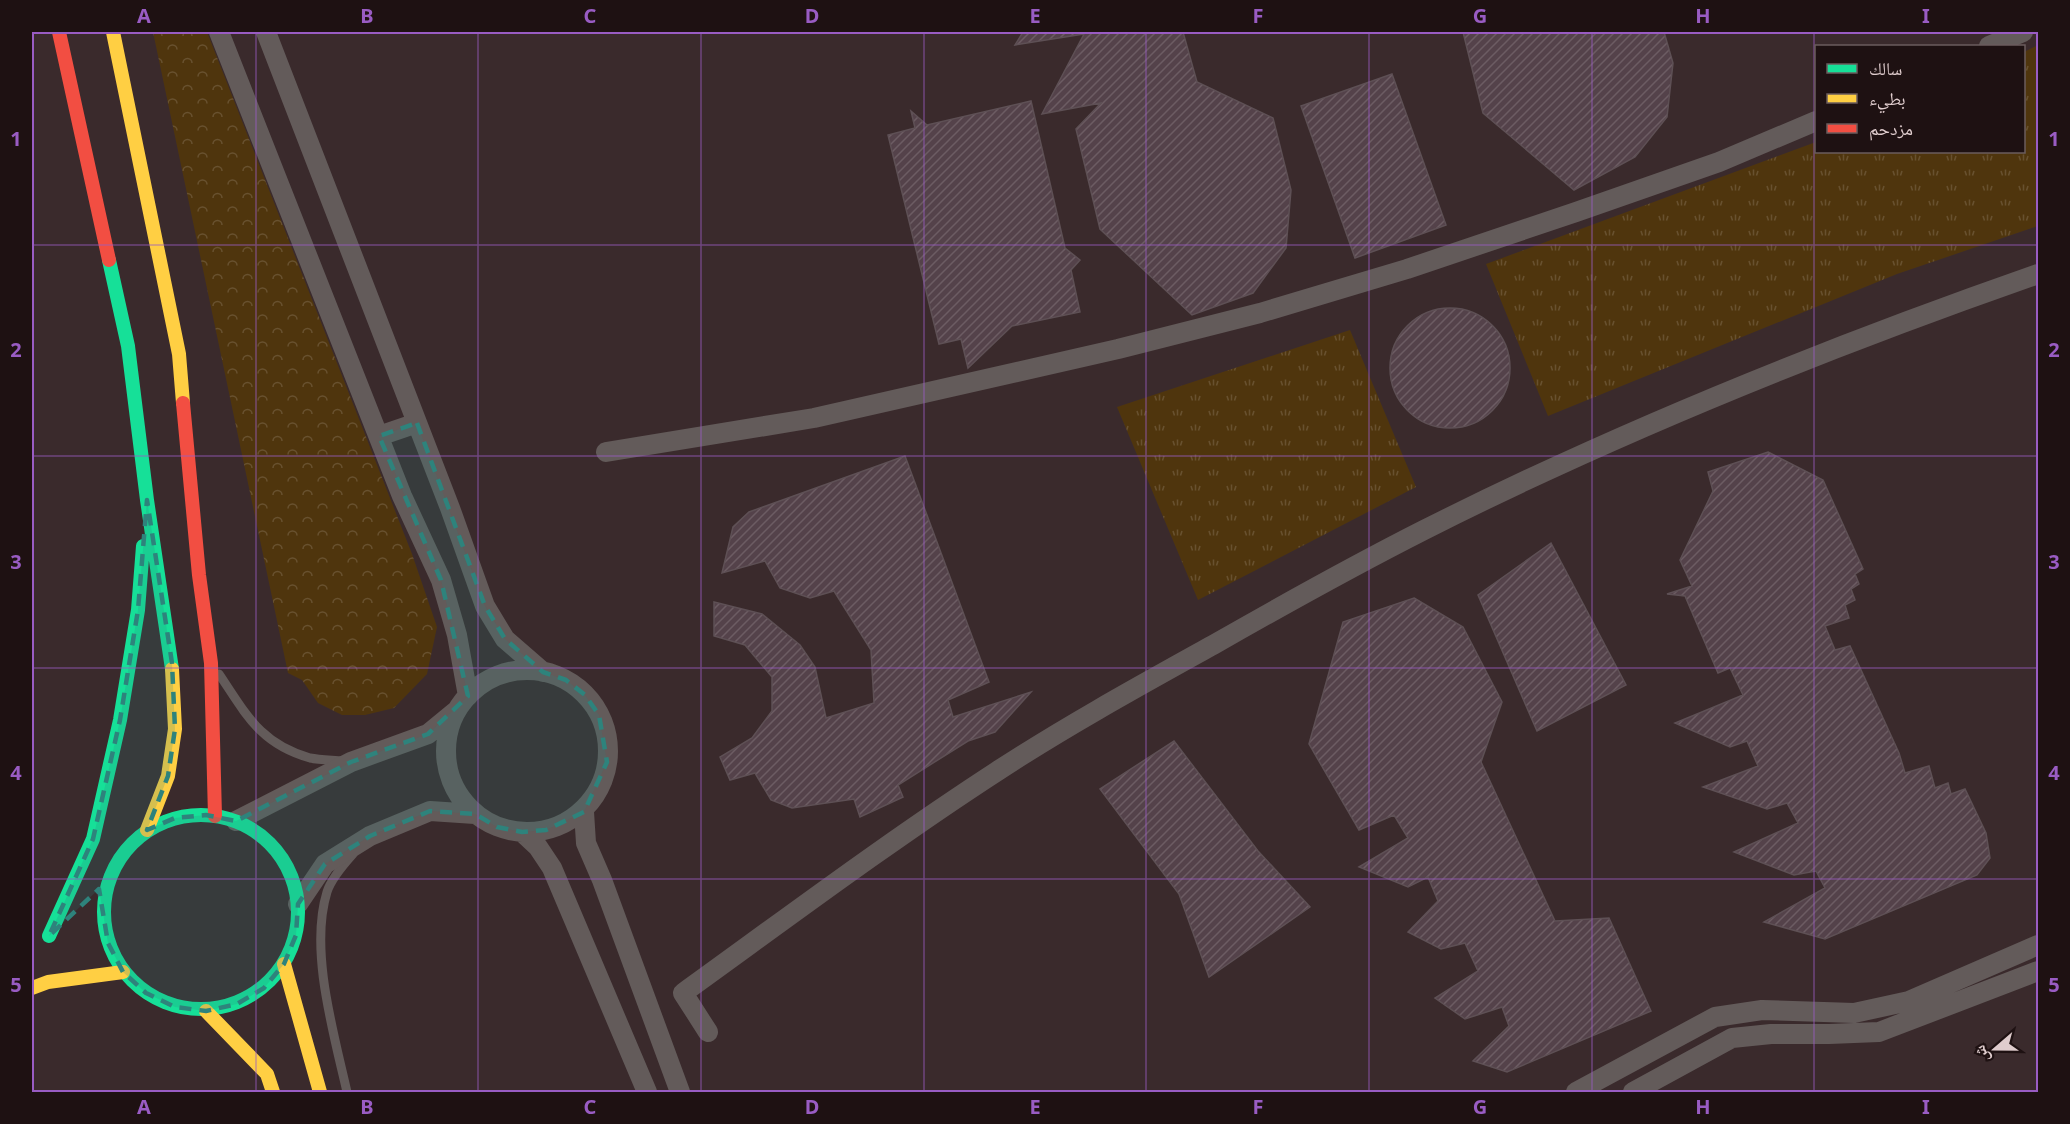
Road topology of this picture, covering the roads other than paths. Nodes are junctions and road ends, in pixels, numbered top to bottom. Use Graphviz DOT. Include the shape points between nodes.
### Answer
graph roads {
  1 [pos="59,32"];
  2 [pos="113,32"];
  3 [pos="219,32"];
  4 [pos="266,32"];
  5 [pos="2023,32"];
  6 [pos="1991,45"];
  7 [pos="1815,121"];
  8 [pos="2038,274"];
  9 [pos="417,423"];
  10 [pos="379,436"];
  11 [pos="606,452"];
  12 [pos="147,500"];
  13 [pos="211,663"];
  14 [pos="543,672"];
  15 [pos="462,703"];
  16 [pos="351,762"];
  17 [pos="584,812"];
  18 [pos="475,814"];
  19 [pos="215,816"];
  20 [pos="236,821"];
  21 [pos="147,830"];
  22 [pos="522,832"];
  23 [pos="370,836"];
  24 [pos="109,880"];
  25 [pos="92,896"];
  26 [pos="298,904"];
  27 [pos="75,912"];
  28 [pos="2038,945"];
  29 [pos="285,964"];
  30 [pos="2038,971"];
  31 [pos="123,972"];
  32 [pos="32,988"];
  33 [pos="206,1011"];
  34 [pos="708,1032"];
  35 [pos="273,1092"];
  36 [pos="320,1092"];
  37 [pos="347,1092"];
  38 [pos="647,1092"];
  39 [pos="680,1092"];
  40 [pos="1576,1092"];
  41 [pos="1633,1092"];
  1 -- 12 [label="main road" via="128,346"];
  2 -- 13 [label="main road" via="179,354"];
  3 -- 10 [label="street"];
  4 -- 9 [label="street"];
  5 -- 6 [label="street"];
  7 -- 11 [label="street" via="1719,162 1576,212 1260,313 814,418"];
  8 -- 34 [label="street" via="1771,374 1529,479 1314,588 1104,706 902,835 683,993"];
  9 -- 10 [label="street"];
  9 -- 14 [label="street" via="485,606 505,639"];
  10 -- 15 [label="street" via="441,580 457,635"];
  12 -- 21 [label="main road" via="172,663 175,729 168,776"];
  12 -- 27 [label="main road" via="138,610 120,720 93,839 45,938"];
  13 -- 16 [label="lane" via="256,728 278,746 311,758"];
  13 -- 19 [label="main road"];
  14 -- 15 [label="street" via="516,671 490,679"];
  14 -- 17 [label="street" via="566,680 585,695 599,715 607,738 607,762 600,786"];
  15 -- 16 [label="street" via="428,734"];
  15 -- 18 [label="street" via="447,737 447,766 457,792"];
  16 -- 20 [label="street"];
  17 -- 22 [label="street" via="546,830"];
  17 -- 39 [label="street" via="586,843"];
  18 -- 22 [label="street" via="497,827"];
  18 -- 23 [label="street" via="430,812"];
  19 -- 20 [label="main road"];
  19 -- 21 [label="main road" via="176,818"];
  20 -- 26 [label="main road" via="260,834 279,853 292,877"];
  21 -- 24 [label="main road" via="124,852"];
  22 -- 38 [label="street" via="552,868"];
  23 -- 26 [label="street" via="325,864"];
  23 -- 37 [label="lane" via="327,890 321,918 321,953"];
  24 -- 25 [label="main road"];
  24 -- 31 [label="main road" via="103,912 108,943"];
  26 -- 29 [label="main road" via="296,935"];
  28 -- 40 [label="street" via="1909,1000 1854,1013 1762,1010 1715,1017"];
  29 -- 33 [label="main road" via="264,988 246,999"];
  29 -- 36 [label="main road"];
  30 -- 41 [label="street" via="1879,1032 1732,1038"];
  31 -- 32 [label="main road" via="48,982"];
  31 -- 33 [label="main road" via="146,993 165,1003"];
  33 -- 35 [label="main road" via="267,1074"];
}
